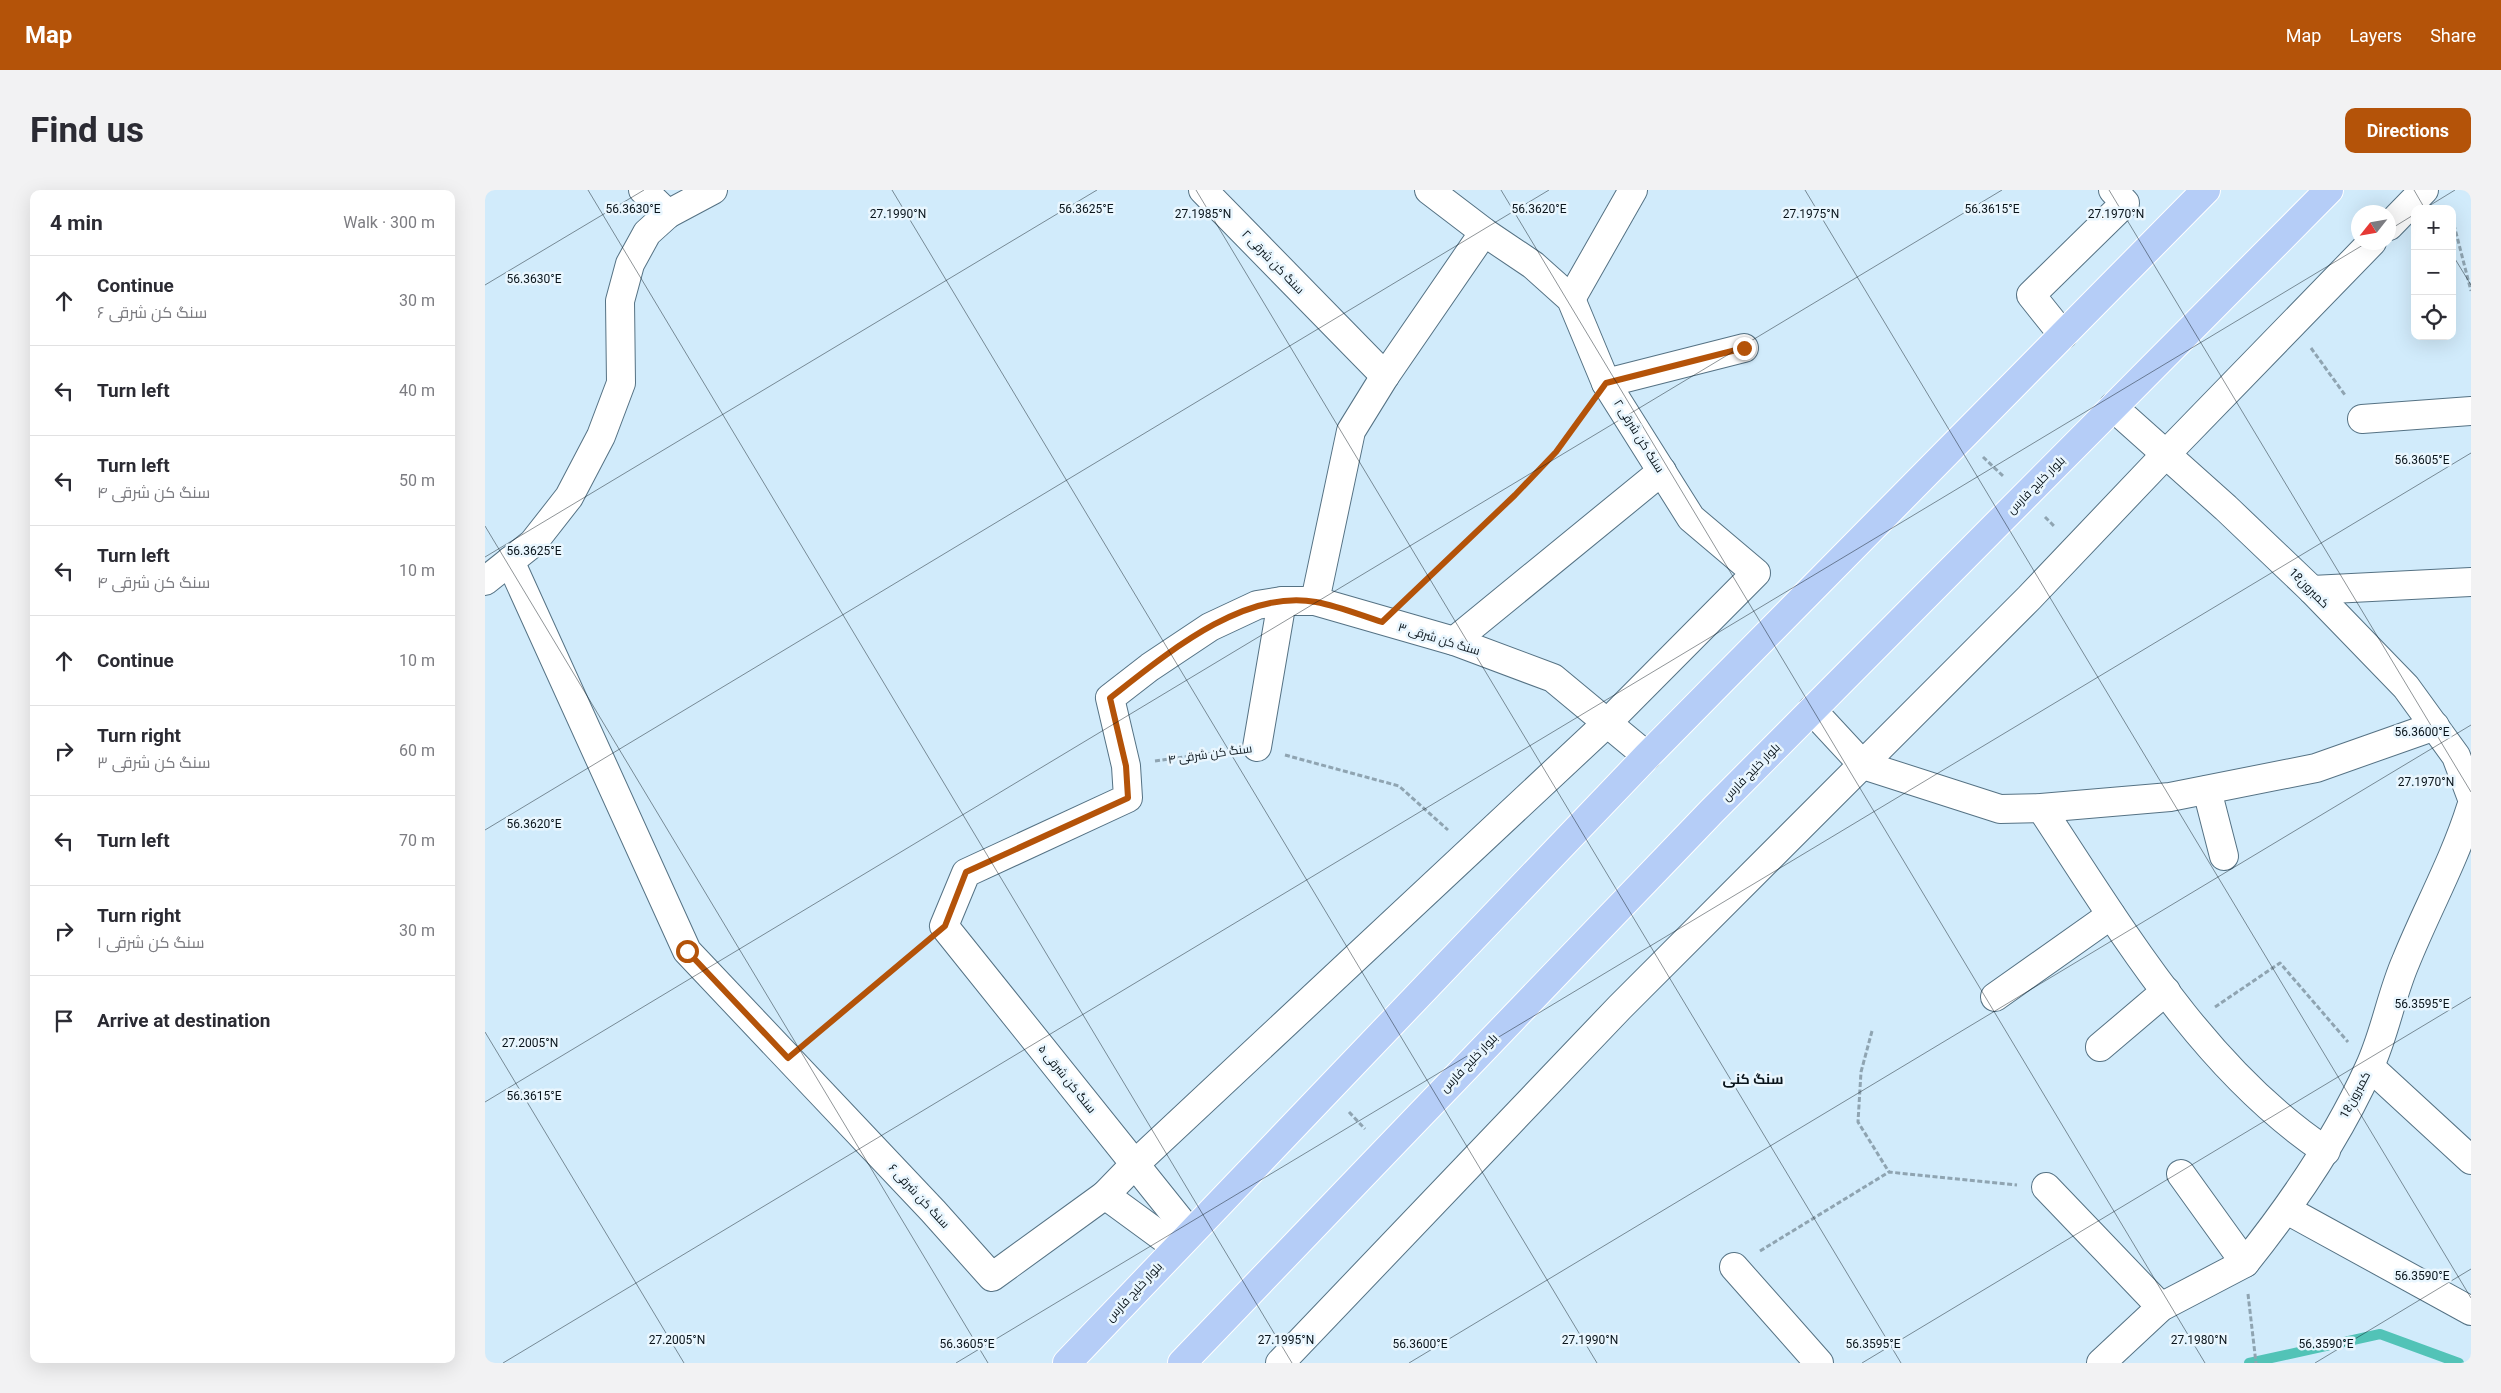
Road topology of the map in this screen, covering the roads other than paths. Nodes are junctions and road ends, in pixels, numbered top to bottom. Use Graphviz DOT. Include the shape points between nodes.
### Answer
graph roads {
  1 [pos="643,190"];
  2 [pos="713,190"];
  3 [pos="1203,190"];
  4 [pos="1429,190"];
  5 [pos="2113,190"];
  6 [pos="2206,190"];
  7 [pos="2329,190"];
  8 [pos="2424,190"];
  9 [pos="1626,193"];
  10 [pos="669,214"];
  11 [pos="2396,219"];
  12 [pos="1484,232"];
  13 [pos="2364,250"];
  14 [pos="1571,299"];
  15 [pos="2063,335"];
  16 [pos="1744,348"];
  17 [pos="1385,376"];
  18 [pos="1606,383"];
  19 [pos="2113,407"];
  20 [pos="2471,411"];
  21 [pos="2362,419"];
  22 [pos="2166,454"];
  23 [pos="1662,471"];
  24 [pos="510,561"];
  25 [pos="485,581"];
  26 [pos="2471,582"];
  27 [pos="2312,590"];
  28 [pos="1282,601"];
  29 [pos="1315,601"];
  30 [pos="1454,641"];
  31 [pos="1812,710"];
  32 [pos="1607,723"];
  33 [pos="2435,726"];
  34 [pos="1257,747"];
  35 [pos="1647,756"];
  36 [pos="1863,766"];
  37 [pos="2207,790"];
  38 [pos="2471,796"];
  39 [pos="2471,807"];
  40 [pos="2041,808"];
  41 [pos="2466,845"];
  42 [pos="2224,856"];
  43 [pos="2111,915"];
  44 [pos="945,926"];
  45 [pos="2166,991"];
  46 [pos="1995,997"];
  47 [pos="2100,1047"];
  48 [pos="2370,1068"];
  49 [pos="2326,1151"];
  50 [pos="2471,1160"];
  51 [pos="1135,1164"];
  52 [pos="2181,1174"];
  53 [pos="2046,1187"];
  54 [pos="1105,1195"];
  55 [pos="2287,1210"];
  56 [pos="1183,1240"];
  57 [pos="2245,1263"];
  58 [pos="1734,1267"];
  59 [pos="2161,1306"];
  60 [pos="2471,1311"];
  61 [pos="1067,1363"];
  62 [pos="1182,1363"];
  63 [pos="1280,1363"];
  64 [pos="1819,1363"];
  65 [pos="2101,1363"];
  1 -- 10 [label="street"];
  2 -- 10 [label="street"];
  3 -- 17 [label="street, سنگ کن شرقی ۲"];
  4 -- 12 [label="street, سنگ کن شرقی ۲"];
  5 -- 15 [label="street" via="2125,203 2031,295"];
  6 -- 15 [label="main road, بلوار خلیج فارس"];
  7 -- 19 [label="main road, بلوار خلیج فارس"];
  8 -- 11 [label="street"];
  9 -- 14 [label="street"];
  10 -- 24 [label="street" via="647,233 630,264 620,301 621,383 601,436 569,497 533,543"];
  12 -- 14 [label="street, سنگ کن شرقی ۲" via="1533,265"];
  12 -- 17 [label="street"];
  13 -- 22 [label="street"];
  14 -- 18 [label="street, سنگ کن شرقی ۲"];
  15 -- 35 [label="main road, بلوار خلیج فارس"];
  16 -- 18 [label="street"];
  17 -- 29 [label="street" via="1351,431"];
  18 -- 23 [label="street, سنگ کن شرقی ۲"];
  19 -- 22 [label="street, کمبرون18"];
  19 -- 31 [label="main road, بلوار خلیج فارس"];
  20 -- 21 [label="street"];
  22 -- 27 [label="street, کمبرون18"];
  22 -- 36 [label="street"];
  23 -- 30 [label="street"];
  23 -- 32 [label="street, سنگ کن شرقی ۲" via="1691,518 1756,573"];
  24 -- 25 [label="street"];
  24 -- 54 [label="street, سنگ کن شرقی ۶" via="687,951 992,1277"];
  26 -- 27 [label="street"];
  27 -- 33 [label="street, کمبرون18" via="2406,687"];
  28 -- 29 [label="street, سنگ کن شرقی ۳"];
  28 -- 34 [label="street"];
  28 -- 44 [label="street, سنگ کن شرقی ۳" via="1257,605 1210,627 1110,698 1126,766 1128,798 966,872"];
  29 -- 30 [label="street, سنگ کن شرقی ۳"];
  30 -- 32 [label="street, سنگ کن شرقی ۳" via="1553,678"];
  31 -- 36 [label="street"];
  31 -- 62 [label="main road, بلوار خلیج فارس"];
  32 -- 35 [label="street, سنگ کن شرقی ۳"];
  32 -- 51 [label="street"];
  33 -- 37 [label="street" via="2315,768"];
  33 -- 38 [label="street, کمبرون18" via="2456,756"];
  35 -- 56 [label="main road, بلوار خلیج فارس"];
  36 -- 40 [label="street" via="2000,809"];
  36 -- 63 [label="street" via="1620,1007"];
  37 -- 40 [label="street" via="2170,797"];
  37 -- 42 [label="street"];
  39 -- 41 [label="street, کمبرون18"];
  40 -- 43 [label="street"];
  41 -- 48 [label="street, کمبرون18" via="2405,961"];
  43 -- 45 [label="street"];
  43 -- 46 [label="street"];
  44 -- 51 [label="street, سنگ کن شرقی ۵"];
  45 -- 47 [label="street"];
  45 -- 49 [label="street" via="2219,1057 2289,1124"];
  48 -- 49 [label="street, کمبرون18"];
  48 -- 50 [label="street"];
  49 -- 55 [label="street, کمبرون18"];
  51 -- 54 [label="street"];
  51 -- 56 [label="street, سنگ کن شرقی ۵"];
  52 -- 57 [label="street"];
  53 -- 59 [label="street"];
  54 -- 56 [label="street"];
  55 -- 57 [label="street, کمبرون18"];
  55 -- 60 [label="street"];
  56 -- 61 [label="main road, بلوار خلیج فارس"];
  57 -- 59 [label="street"];
  58 -- 64 [label="street"];
  59 -- 65 [label="street"];
}
